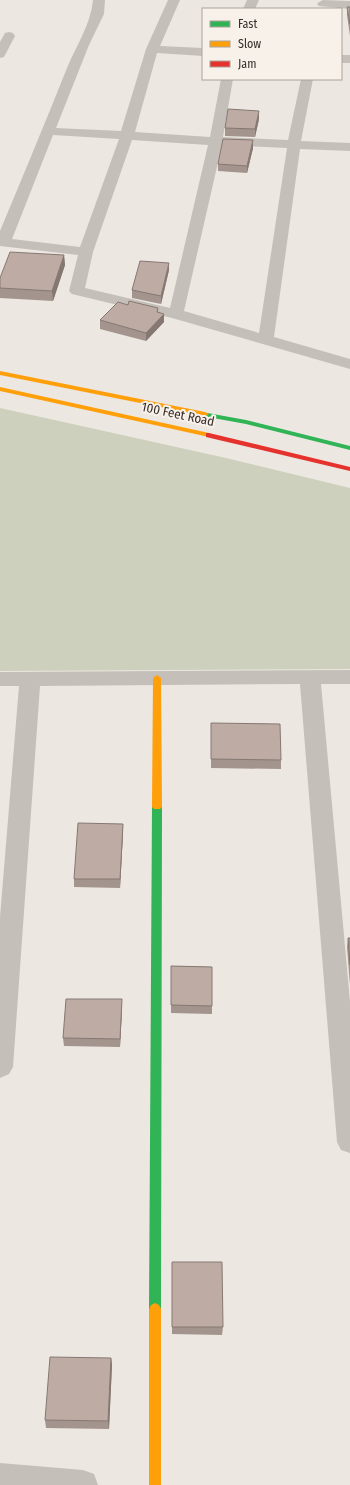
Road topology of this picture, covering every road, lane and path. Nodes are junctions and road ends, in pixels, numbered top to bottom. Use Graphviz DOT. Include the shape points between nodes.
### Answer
graph roads {
  1 [pos="99,0"];
  2 [pos="174,0"];
  3 [pos="323,4"];
  4 [pos="350,5"];
  5 [pos="9,36"];
  6 [pos="152,48"];
  7 [pos="202,52"];
  8 [pos="0,54"];
  9 [pos="227,80"];
  10 [pos="307,80"];
  11 [pos="48,131"];
  12 [pos="127,136"];
  13 [pos="216,141"];
  14 [pos="294,144"];
  15 [pos="350,147"];
  16 [pos="1,242"];
  17 [pos="86,252"];
  18 [pos="176,314"];
  19 [pos="266,340"];
  20 [pos="350,364"];
  21 [pos="0,373"];
  22 [pos="0,389"];
  23 [pos="350,448"];
  24 [pos="350,469"];
  25 [pos="310,677"];
  26 [pos="350,677"];
  27 [pos="157,678"];
  28 [pos="0,679"];
  29 [pos="30,679"];
  30 [pos="0,1067"];
  31 [pos="350,1142"];
  32 [pos="0,1478"];
  33 [pos="83,1485"];
  34 [pos="154,1485"];
  1 -- 11 [label="street" via="98,14"];
  2 -- 6 [label="street"];
  3 -- 4 [label="street"];
  5 -- 8 [label="street"];
  6 -- 7 [label="street"];
  6 -- 12 [label="street"];
  9 -- 13 [label="street"];
  10 -- 14 [label="street"];
  11 -- 12 [label="street"];
  11 -- 16 [label="street"];
  12 -- 13 [label="street"];
  12 -- 17 [label="street"];
  13 -- 14 [label="street"];
  13 -- 18 [label="street"];
  14 -- 15 [label="street"];
  14 -- 19 [label="street"];
  16 -- 17 [label="street"];
  17 -- 18 [label="street" via="77,291"];
  18 -- 19 [label="street"];
  19 -- 20 [label="street"];
  21 -- 23 [label="main road, 100 Feet Road" via="246,422"];
  22 -- 24 [label="main road, 100 Feet Road" via="234,440"];
  25 -- 26 [label="street"];
  25 -- 27 [label="street"];
  25 -- 31 [label="street"];
  27 -- 29 [label="street"];
  27 -- 34 [label="main road"];
  28 -- 29 [label="street"];
  29 -- 30 [label="street"];
  32 -- 33 [label="street"];
}
